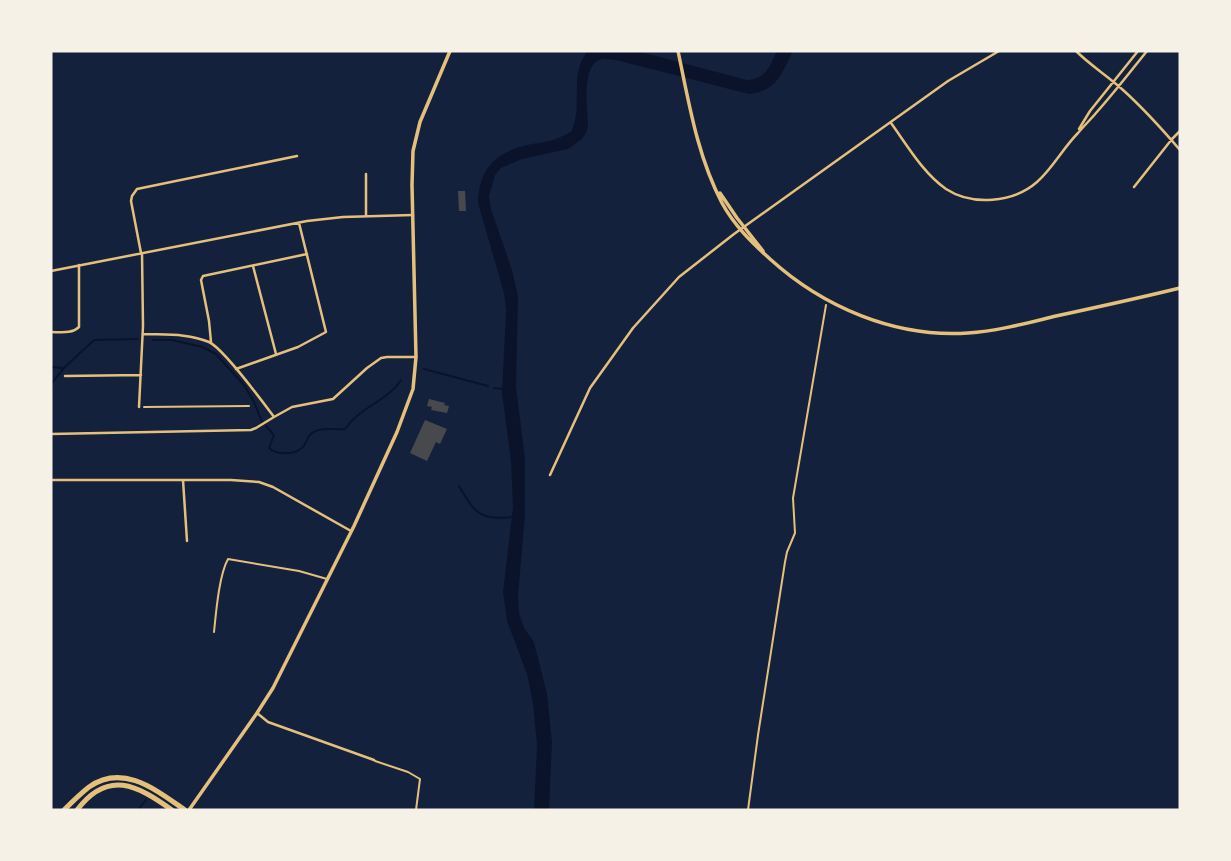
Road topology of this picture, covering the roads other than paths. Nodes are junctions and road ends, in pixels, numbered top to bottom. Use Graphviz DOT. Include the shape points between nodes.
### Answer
graph roads {
  1 [pos="450,51"];
  2 [pos="999,51"];
  3 [pos="1076,51"];
  4 [pos="1138,51"];
  5 [pos="1147,51"];
  6 [pos="678,52"];
  7 [pos="1113,81"];
  8 [pos="1119,86"];
  9 [pos="891,123"];
  10 [pos="1180,131"];
  11 [pos="1077,133"];
  12 [pos="1172,139"];
  13 [pos="1180,149"];
  14 [pos="297,156"];
  15 [pos="366,174"];
  16 [pos="1134,187"];
  17 [pos="413,215"];
  18 [pos="366,216"];
  19 [pos="299,222"];
  20 [pos="742,229"];
  21 [pos="142,253"];
  22 [pos="307,254"];
  23 [pos="79,265"];
  24 [pos="253,265"];
  25 [pos="51,271"];
  26 [pos="1180,288"];
  27 [pos="51,332"];
  28 [pos="143,334"];
  29 [pos="211,342"];
  30 [pos="276,354"];
  31 [pos="416,357"];
  32 [pos="236,369"];
  33 [pos="141,375"];
  34 [pos="65,376"];
  35 [pos="139,407"];
  36 [pos="274,417"];
  37 [pos="51,434"];
  38 [pos="550,475"];
  39 [pos="51,480"];
  40 [pos="183,480"];
  41 [pos="351,531"];
  42 [pos="187,541"];
  43 [pos="328,579"];
  44 [pos="214,632"];
  45 [pos="257,713"];
  46 [pos="374,760"];
  47 [pos="64,810"];
  48 [pos="77,810"];
  49 [pos="172,810"];
  50 [pos="187,810"];
  51 [pos="416,810"];
  1 -- 17 [label="street" via="415,142"];
  2 -- 9 [label="street"];
  3 -- 7 [label="street"];
  4 -- 7 [label="street"];
  5 -- 8 [label="street"];
  6 -- 20 [label="street" via="697,141 715,185"];
  7 -- 8 [label="street"];
  7 -- 11 [label="street"];
  8 -- 11 [label="street"];
  8 -- 12 [label="street"];
  9 -- 11 [label="street" via="940,185 980,200 1003,198 1031,187"];
  9 -- 20 [label="street"];
  10 -- 12 [label="street"];
  12 -- 13 [label="street"];
  12 -- 16 [label="street"];
  14 -- 21 [label="street" via="137,189 131,201"];
  15 -- 18 [label="street"];
  17 -- 18 [label="street"];
  17 -- 31 [label="street"];
  18 -- 19 [label="street"];
  19 -- 21 [label="street"];
  19 -- 22 [label="street"];
  20 -- 26 [label="street" via="796,281 827,300 893,326 929,332 1005,328"];
  20 -- 38 [label="street" via="679,277 633,328 590,388"];
  21 -- 23 [label="street"];
  21 -- 28 [label="street"];
  22 -- 24 [label="street"];
  22 -- 30 [label="street" via="326,332"];
  23 -- 25 [label="street"];
  23 -- 27 [label="street" via="79,327"];
  24 -- 29 [label="street" via="201,277"];
  24 -- 30 [label="street"];
  28 -- 29 [label="street"];
  28 -- 33 [label="street"];
  29 -- 32 [label="street"];
  30 -- 32 [label="street"];
  31 -- 36 [label="street" via="381,358 332,399 292,407"];
  31 -- 41 [label="street" via="408,407"];
  32 -- 36 [label="street"];
  33 -- 34 [label="street"];
  33 -- 35 [label="street"];
  36 -- 37 [label="street" via="251,430"];
  39 -- 40 [label="street"];
  40 -- 41 [label="street" via="266,484"];
  40 -- 42 [label="street"];
  41 -- 43 [label="street"];
  43 -- 44 [label="lane" via="228,559"];
  43 -- 45 [label="street"];
  45 -- 46 [label="street" via="268,722"];
  45 -- 50 [label="street"];
  46 -- 51 [label="lane" via="420,779"];
  47 -- 50 [label="highway" via="95,783 121,777 145,784"];
  48 -- 49 [label="highway" via="96,791 119,784 140,789"];
}
